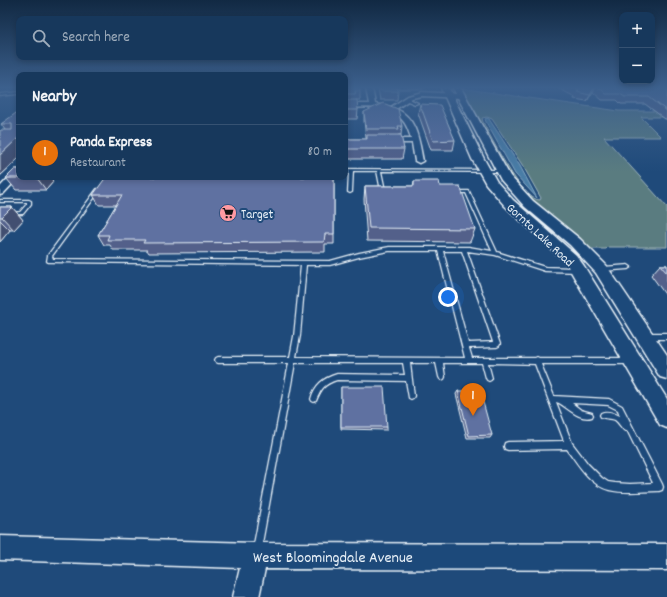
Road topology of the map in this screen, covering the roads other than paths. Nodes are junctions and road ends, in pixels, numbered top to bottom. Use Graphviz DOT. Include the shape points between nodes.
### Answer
graph roads {
  1 [pos="403,116"];
  2 [pos="462,116"];
  3 [pos="466,116"];
  4 [pos="376,141"];
  5 [pos="414,141"];
  6 [pos="419,161"];
  7 [pos="351,170"];
  8 [pos="379,170"];
  9 [pos="484,171"];
  10 [pos="500,171"];
  11 [pos="16,175"];
  12 [pos="103,183"];
  13 [pos="390,191"];
  14 [pos="0,192"];
  15 [pos="350,192"];
  16 [pos="453,192"];
  17 [pos="0,201"];
  18 [pos="0,214"];
  19 [pos="440,249"];
  20 [pos="464,249"];
  21 [pos="495,253"];
  22 [pos="304,264"];
  23 [pos="628,266"];
  24 [pos="601,269"];
  25 [pos="579,270"];
  26 [pos="645,336"];
  27 [pos="667,336"];
  28 [pos="465,346"];
  29 [pos="218,360"];
  30 [pos="293,360"];
  31 [pos="406,360"];
  32 [pos="439,360"];
  33 [pos="469,360"];
  34 [pos="484,360"];
  35 [pos="537,360"];
  36 [pos="634,361"];
  37 [pos="667,371"];
  38 [pos="442,377"];
  39 [pos="408,378"];
  40 [pos="489,378"];
  41 [pos="411,396"];
  42 [pos="314,398"];
  43 [pos="552,399"];
  44 [pos="561,400"];
  45 [pos="590,415"];
  46 [pos="603,415"];
  47 [pos="667,418"];
  48 [pos="569,445"];
  49 [pos="508,446"];
  50 [pos="654,477"];
  51 [pos="0,548"];
  52 [pos="255,556"];
  53 [pos="667,557"];
  54 [pos="246,597"];
  1 -- 5 [label="street" via="410,124"];
  2 -- 9 [label="street, Gornto Lake Road"];
  3 -- 10 [label="street, Gornto Lake Road"];
  4 -- 5 [label="street"];
  5 -- 6 [label="street"];
  7 -- 8 [label="lane"];
  7 -- 15 [label="lane"];
  8 -- 9 [label="lane"];
  8 -- 13 [label="lane" via="383,191"];
  9 -- 10 [label="lane"];
  9 -- 25 [label="street, Gornto Lake Road" via="509,203 545,234"];
  10 -- 24 [label="street, Gornto Lake Road" via="520,196 579,245"];
  11 -- 14 [label="street"];
  12 -- 22 [label="lane" via="50,256 50,261"];
  16 -- 21 [label="lane" via="468,192"];
  17 -- 18 [label="lane" via="29,201 21,213"];
  19 -- 20 [label="lane"];
  19 -- 22 [label="lane" via="389,249 330,263"];
  19 -- 28 [label="lane"];
  20 -- 21 [label="lane"];
  20 -- 28 [label="lane" via="497,344"];
  21 -- 25 [label="lane" via="545,268"];
  22 -- 30 [label="lane"];
  23 -- 24 [label="lane"];
  24 -- 25 [label="street"];
  24 -- 26 [label="street, Gornto Lake Road"];
  25 -- 36 [label="street, Gornto Lake Road"];
  26 -- 27 [label="lane"];
  26 -- 37 [label="street, Gornto Lake Road"];
  28 -- 33 [label="lane"];
  29 -- 30 [label="lane"];
  30 -- 31 [label="lane"];
  30 -- 52 [label="lane"];
  31 -- 32 [label="lane"];
  31 -- 39 [label="lane"];
  32 -- 33 [label="lane"];
  32 -- 38 [label="lane"];
  33 -- 34 [label="lane"];
  34 -- 35 [label="lane"];
  34 -- 40 [label="lane"];
  35 -- 36 [label="lane"];
  35 -- 43 [label="lane"];
  36 -- 47 [label="street, Gornto Lake Road"];
  39 -- 41 [label="lane"];
  39 -- 42 [label="lane" via="337,377 327,380 320,386"];
  43 -- 44 [label="lane"];
  43 -- 48 [label="lane"];
  44 -- 45 [label="lane" via="573,409"];
  44 -- 50 [label="lane" via="600,401 620,408"];
  46 -- 50 [label="lane" via="616,416 622,422 648,471"];
  48 -- 49 [label="lane"];
  48 -- 50 [label="lane" via="590,472 604,484 613,487 659,487"];
  51 -- 52 [label="street, West Bloomingdale Avenue"];
  52 -- 53 [label="street, West Bloomingdale Avenue"];
  52 -- 54 [label="street"];
}
